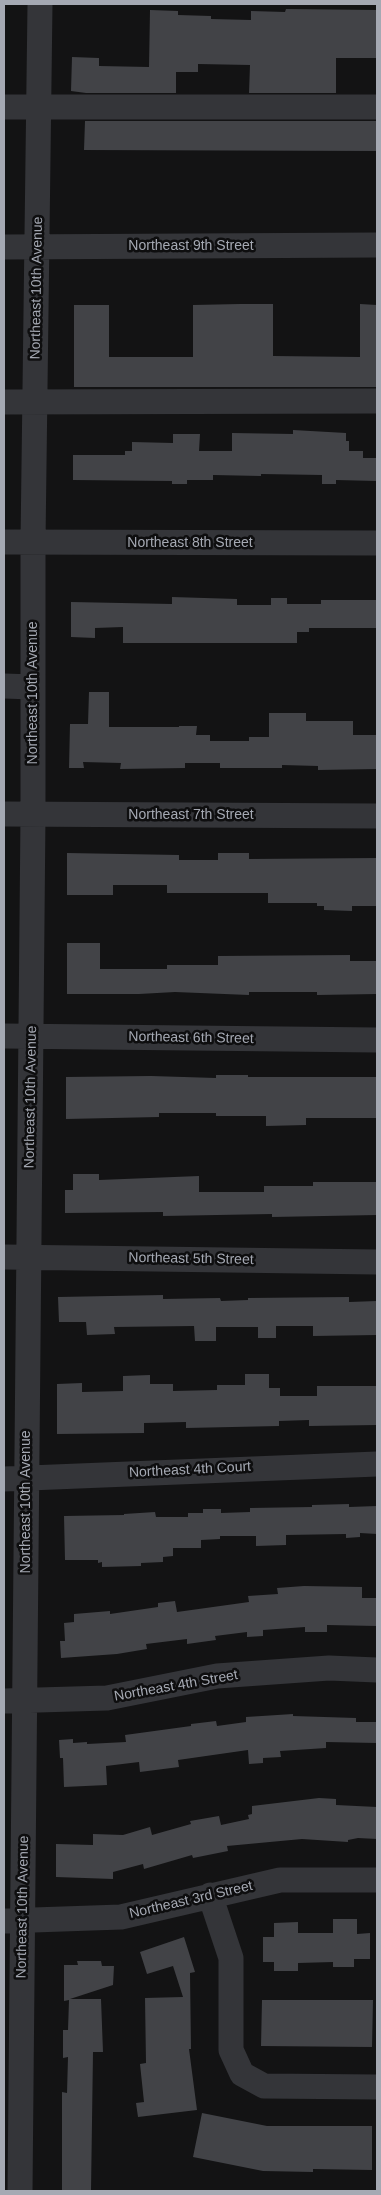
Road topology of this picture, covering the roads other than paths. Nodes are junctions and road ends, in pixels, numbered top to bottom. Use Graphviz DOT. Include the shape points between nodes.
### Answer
graph roads {
  1 [pos="40,4"];
  2 [pos="4,107"];
  3 [pos="39,107"];
  4 [pos="377,107"];
  5 [pos="377,245"];
  6 [pos="4,247"];
  7 [pos="37,247"];
  8 [pos="377,400"];
  9 [pos="4,402"];
  10 [pos="35,402"];
  11 [pos="4,542"];
  12 [pos="33,542"];
  13 [pos="377,544"];
  14 [pos="4,686"];
  15 [pos="33,686"];
  16 [pos="4,814"];
  17 [pos="33,814"];
  18 [pos="377,816"];
  19 [pos="4,1036"];
  20 [pos="31,1036"];
  21 [pos="377,1040"];
  22 [pos="4,1257"];
  23 [pos="29,1257"];
  24 [pos="377,1262"];
  25 [pos="377,1464"];
  26 [pos="15,1479"];
  27 [pos="377,1670"];
  28 [pos="14,1701"];
  29 [pos="377,1880"];
  30 [pos="210,1895"];
  31 [pos="13,1921"];
  32 [pos="377,2087"];
  33 [pos="12,2103"];
  34 [pos="20,2191"];
  1 -- 3 [label="street, Northeast 10th Avenue"];
  2 -- 3 [label="street"];
  3 -- 4 [label="street"];
  3 -- 7 [label="street, Northeast 10th Avenue"];
  5 -- 7 [label="street, Northeast 9th Street"];
  6 -- 7 [label="street, Northeast 9th Street"];
  7 -- 10 [label="street, Northeast 10th Avenue"];
  8 -- 10 [label="street"];
  9 -- 10 [label="street"];
  10 -- 12 [label="street, Northeast 10th Avenue"];
  11 -- 12 [label="street, Northeast 8th Street"];
  12 -- 13 [label="street, Northeast 8th Street"];
  12 -- 15 [label="street, Northeast 10th Avenue"];
  14 -- 15 [label="street"];
  15 -- 17 [label="street, Northeast 10th Avenue"];
  16 -- 17 [label="street, Northeast 7th Street"];
  17 -- 18 [label="street, Northeast 7th Street"];
  17 -- 20 [label="street, Northeast 10th Avenue"];
  19 -- 20 [label="street, Northeast 6th Street"];
  20 -- 21 [label="street, Northeast 6th Street"];
  20 -- 23 [label="street, Northeast 10th Avenue"];
  22 -- 23 [label="street, Northeast 5th Street"];
  23 -- 24 [label="street, Northeast 5th Street"];
  23 -- 26 [label="street, Northeast 10th Avenue"];
  25 -- 26 [label="street, Northeast 4th Court"];
  26 -- 28 [label="street, Northeast 10th Avenue"];
  27 -- 28 [label="street, Northeast 4th Street" via="329,1668 218,1676 107,1698"];
  28 -- 31 [label="street, Northeast 10th Avenue"];
  29 -- 30 [label="street, Northeast 3rd Street" via="280,1880"];
  30 -- 31 [label="street, Northeast 3rd Street" via="121,1917"];
  30 -- 32 [label="street" via="231,1958 231,2050 242,2074 264,2086"];
  31 -- 33 [label="street, Northeast 10th Avenue"];
  33 -- 34 [label="street, Northeast 10th Avenue"];
}
